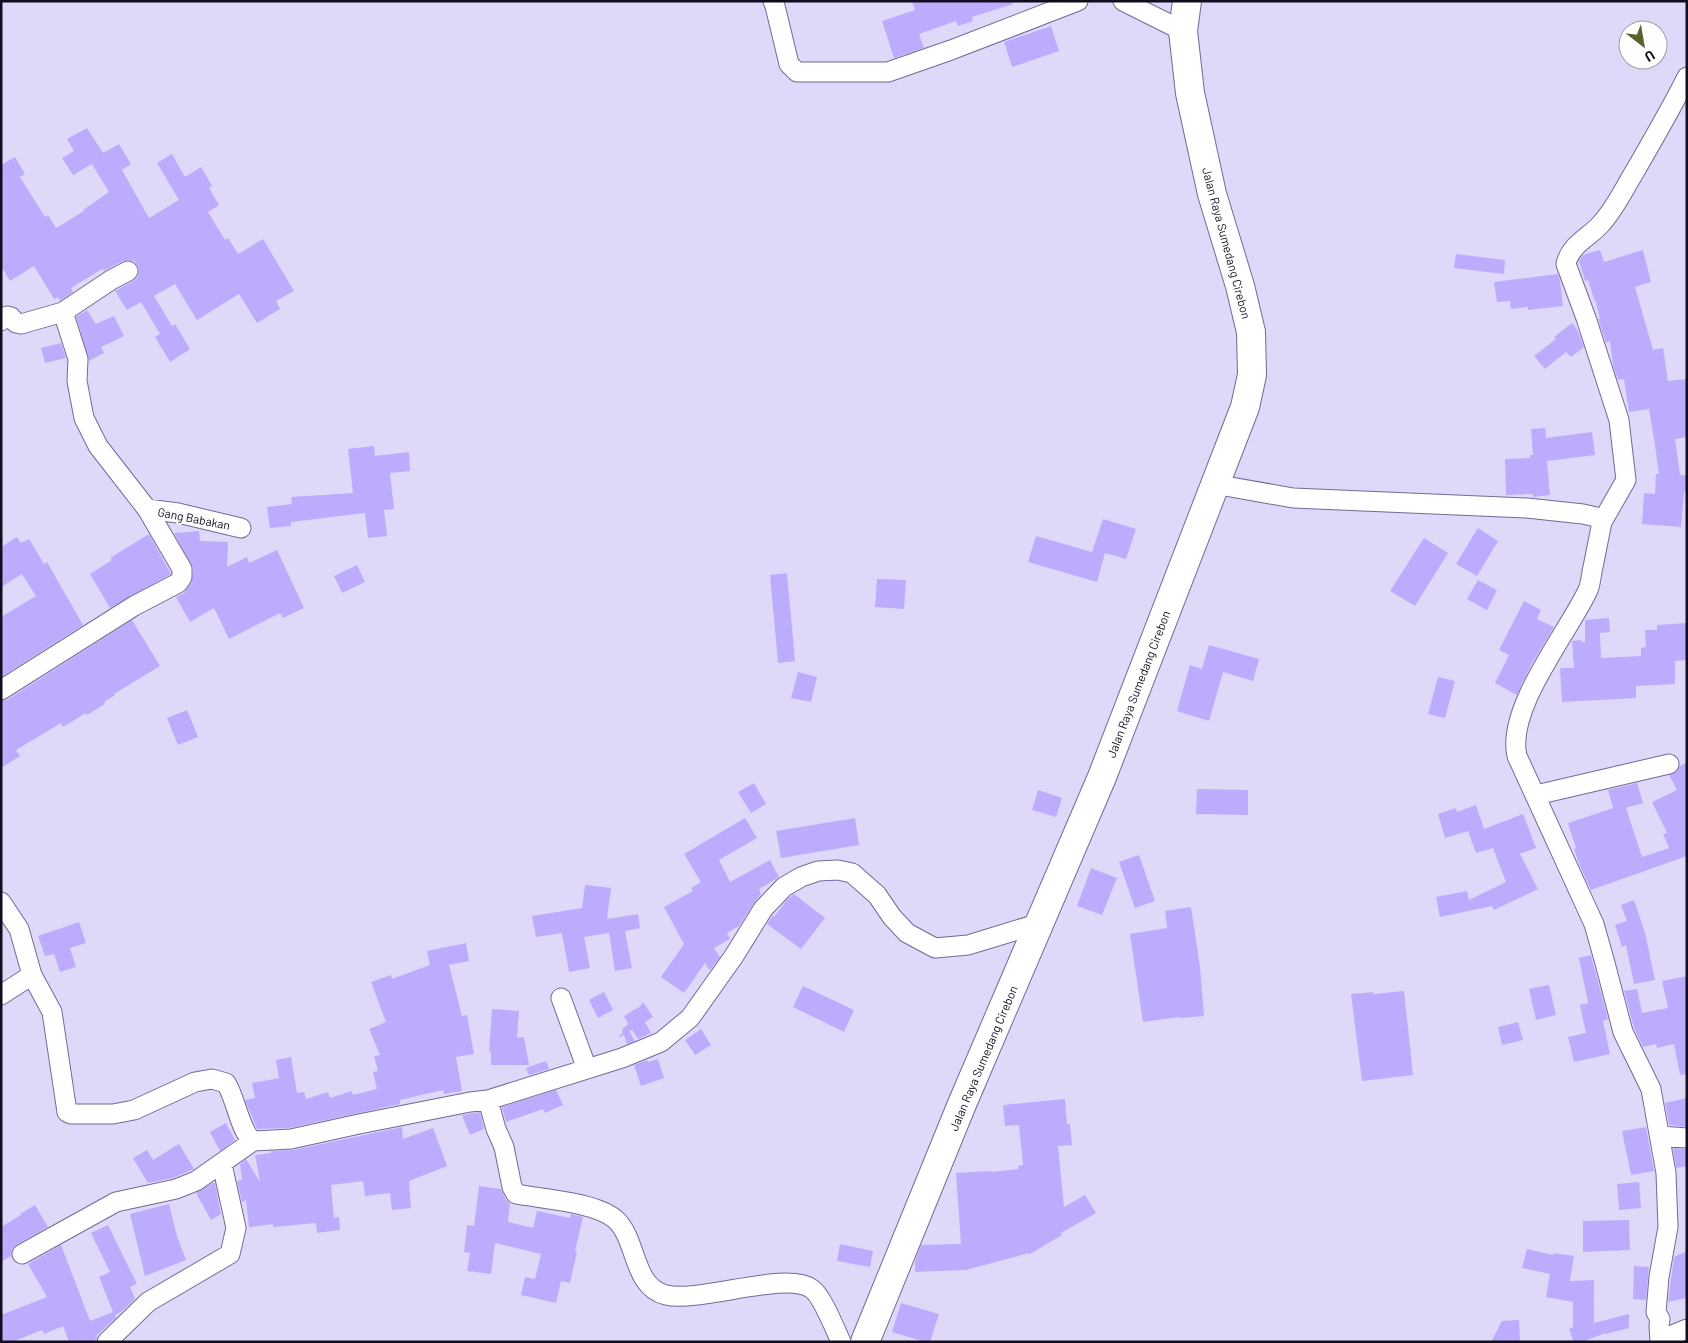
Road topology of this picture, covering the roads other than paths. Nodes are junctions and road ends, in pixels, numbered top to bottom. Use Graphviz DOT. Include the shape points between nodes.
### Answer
graph roads {
  1 [pos="773,1"];
  2 [pos="1078,1"];
  3 [pos="1187,1"];
  4 [pos="1128,2"];
  5 [pos="1183,30"];
  6 [pos="1687,77"];
  7 [pos="128,271"];
  8 [pos="63,312"];
  9 [pos="1,321"];
  10 [pos="1214,484"];
  11 [pos="147,509"];
  12 [pos="1602,522"];
  13 [pos="241,528"];
  14 [pos="1,690"];
  15 [pos="1669,764"];
  16 [pos="1536,795"];
  17 [pos="1,902"];
  18 [pos="1040,923"];
  19 [pos="32,975"];
  20 [pos="1,995"];
  21 [pos="561,998"];
  22 [pos="587,1069"];
  23 [pos="488,1100"];
  24 [pos="1660,1136"];
  25 [pos="1687,1138"];
  26 [pos="253,1141"];
  27 [pos="222,1164"];
  28 [pos="22,1254"];
  29 [pos="1687,1329"];
  30 [pos="1660,1341"];
  31 [pos="107,1342"];
  32 [pos="840,1342"];
  33 [pos="865,1342"];
  1 -- 2 [label="street" via="789,64 796,72 888,72"];
  3 -- 5 [label="highway, Jalan Raya Sumedang Cirebon"];
  4 -- 5 [label="street"];
  5 -- 10 [label="highway, Jalan Raya Sumedang Cirebon" via="1190,93 1212,194 1251,332 1252,375 1245,407"];
  6 -- 12 [label="street" via="1610,213 1568,255 1566,264 1619,420 1626,480"];
  7 -- 8 [label="street"];
  8 -- 9 [label="street" via="20,324 8,316"];
  8 -- 11 [label="street" via="78,359 77,381 84,418 98,446"];
  10 -- 12 [label="street" via="1292,498 1527,508 1583,514"];
  10 -- 18 [label="highway, Jalan Raya Sumedang Cirebon" via="1102,777"];
  11 -- 13 [label="street, Gang Babakan"];
  11 -- 14 [label="street" via="182,569 178,582"];
  12 -- 16 [label="street" via="1589,588 1532,687 1515,736 1517,756"];
  15 -- 16 [label="street"];
  16 -- 24 [label="street" via="1594,924 1623,1032 1651,1089"];
  17 -- 19 [label="street" via="19,929"];
  18 -- 22 [label="street" via="968,945 935,948 907,933 877,895 852,873 818,871 784,888 763,909 690,1018 661,1042"];
  18 -- 33 [label="highway, Jalan Raya Sumedang Cirebon"];
  19 -- 20 [label="street"];
  19 -- 26 [label="street" via="52,1012 67,1112 113,1114 134,1110 195,1082 212,1078 226,1082 244,1129"];
  21 -- 22 [label="street"];
  22 -- 23 [label="street"];
  23 -- 26 [label="street" via="291,1139"];
  23 -- 32 [label="street" via="516,1194 598,1209 614,1218 629,1239 640,1272 650,1286 665,1295 795,1282 812,1288"];
  24 -- 25 [label="street"];
  24 -- 30 [label="street" via="1666,1174 1668,1227 1656,1312 1660,1319"];
  26 -- 27 [label="street"];
  27 -- 28 [label="street" via="186,1186 116,1202"];
  27 -- 31 [label="street" via="236,1228 230,1254 148,1302"];
  29 -- 30 [label="street"];
}
